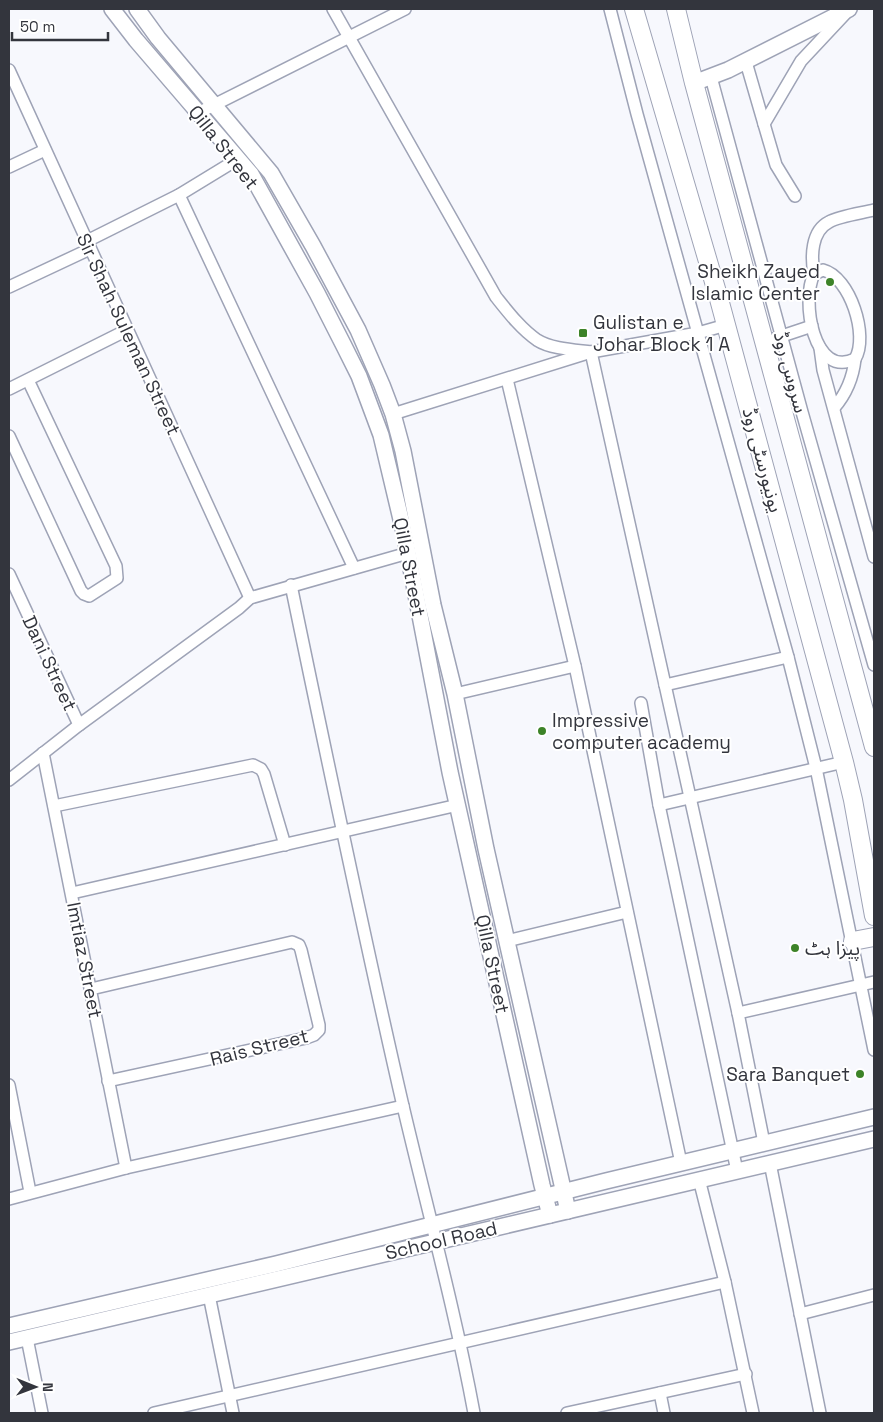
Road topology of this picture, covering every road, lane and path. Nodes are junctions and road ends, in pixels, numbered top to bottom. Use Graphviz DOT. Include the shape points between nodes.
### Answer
graph roads {
  1 [pos="112,9"];
  2 [pos="137,9"];
  3 [pos="333,9"];
  4 [pos="406,9"];
  5 [pos="610,9"];
  6 [pos="634,9"];
  7 [pos="676,9"];
  8 [pos="849,9"];
  9 [pos="349,36"];
  10 [pos="746,62"];
  11 [pos="9,70"];
  12 [pos="711,77"];
  13 [pos="694,83"];
  14 [pos="214,105"];
  15 [pos="198,113"];
  16 [pos="764,124"];
  17 [pos="45,150"];
  18 [pos="238,159"];
  19 [pos="735,166"];
  20 [pos="9,167"];
  21 [pos="717,169"];
  22 [pos="180,195"];
  23 [pos="795,196"];
  24 [pos="874,210"];
  25 [pos="88,245"];
  26 [pos="814,274"];
  27 [pos="9,287"];
  28 [pos="726,325"];
  29 [pos="812,326"];
  30 [pos="127,330"];
  31 [pos="358,330"];
  32 [pos="698,333"];
  33 [pos="782,336"];
  34 [pos="341,339"];
  35 [pos="764,342"];
  36 [pos="820,348"];
  37 [pos="591,352"];
  38 [pos="855,359"];
  39 [pos="507,379"];
  40 [pos="28,380"];
  41 [pos="9,389"];
  42 [pos="834,408"];
  43 [pos="393,414"];
  44 [pos="9,436"];
  45 [pos="408,553"];
  46 [pos="874,557"];
  47 [pos="354,568"];
  48 [pos="9,574"];
  49 [pos="291,585"];
  50 [pos="250,598"];
  51 [pos="788,657"];
  52 [pos="874,665"];
  53 [pos="574,666"];
  54 [pos="665,685"];
  55 [pos="454,694"];
  56 [pos="641,703"];
  57 [pos="79,725"];
  58 [pos="874,747"];
  59 [pos="43,753"];
  60 [pos="844,762"];
  61 [pos="816,768"];
  62 [pos="9,780"];
  63 [pos="689,798"];
  64 [pos="458,805"];
  65 [pos="659,805"];
  66 [pos="54,806"];
  67 [pos="342,832"];
  68 [pos="285,845"];
  69 [pos="72,893"];
  70 [pos="627,912"];
  71 [pos="874,916"];
  72 [pos="874,937"];
  73 [pos="507,941"];
  74 [pos="853,941"];
  75 [pos="874,982"];
  76 [pos="862,986"];
  77 [pos="91,990"];
  78 [pos="738,1014"];
  79 [pos="874,1050"];
  80 [pos="108,1080"];
  81 [pos="9,1086"];
  82 [pos="403,1106"];
  83 [pos="874,1117"];
  84 [pos="874,1138"];
  85 [pos="764,1143"];
  86 [pos="733,1151"];
  87 [pos="682,1163"];
  88 [pos="770,1163"];
  89 [pos="126,1168"];
  90 [pos="737,1170"];
  91 [pos="699,1179"];
  92 [pos="30,1192"];
  93 [pos="564,1192"];
  94 [pos="545,1196"];
  95 [pos="9,1198"];
  96 [pos="568,1211"];
  97 [pos="550,1215"];
  98 [pos="432,1224"];
  99 [pos="437,1240"];
  100 [pos="725,1282"];
  101 [pos="874,1294"];
  102 [pos="209,1295"];
  103 [pos="800,1314"];
  104 [pos="9,1326"];
  105 [pos="26,1338"];
  106 [pos="9,1342"];
  107 [pos="461,1342"];
  108 [pos="746,1374"];
  109 [pos="660,1393"];
  110 [pos="230,1396"];
  111 [pos="42,1413"];
  112 [pos="154,1413"];
  113 [pos="233,1413"];
  114 [pos="474,1413"];
  115 [pos="569,1413"];
  116 [pos="664,1413"];
  117 [pos="753,1413"];
  118 [pos="820,1413"];
  1 -- 15 [label="street, Qilla Street"];
  2 -- 14 [label="street, Qilla Street"];
  3 -- 9 [label="street"];
  4 -- 9 [label="street"];
  5 -- 32 [label="street"];
  6 -- 28 [label="main road, یونیورسٹی روڈ"];
  7 -- 13 [label="main road, یونیورسٹی روڈ"];
  8 -- 10 [label="street"];
  8 -- 16 [label="street" via="801,61"];
  9 -- 14 [label="street"];
  9 -- 37 [label="street" via="496,297 538,341"];
  10 -- 12 [label="street"];
  10 -- 16 [label="street"];
  11 -- 17 [label="street, Sir Shah Suleman Street"];
  12 -- 13 [label="street"];
  12 -- 19 [label="street, سروس روڈ"];
  13 -- 21 [label="main road, یونیورسٹی روڈ"];
  14 -- 15 [label="street"];
  14 -- 31 [label="street, Qilla Street" via="271,173"];
  15 -- 18 [label="street, Qilla Street"];
  16 -- 23 [label="street" via="776,165"];
  17 -- 20 [label="street"];
  17 -- 25 [label="street, Sir Shah Suleman Street"];
  18 -- 22 [label="street"];
  18 -- 34 [label="street, Qilla Street" via="251,174"];
  19 -- 21 [label="street"];
  19 -- 33 [label="street, سروس روڈ"];
  21 -- 35 [label="main road, یونیورسٹی روڈ"];
  22 -- 25 [label="street"];
  22 -- 47 [label="street"];
  24 -- 26 [label="street" via="829,221 821,228 813,248"];
  25 -- 27 [label="street"];
  25 -- 30 [label="street, Sir Shah Suleman Street"];
  26 -- 29 [label="street" via="808,298"];
  26 -- 38 [label="street" via="827,271 848,292 858,327 859,347"];
  28 -- 32 [label="street"];
  28 -- 60 [label="main road, یونیورسٹی روڈ"];
  29 -- 33 [label="street"];
  29 -- 36 [label="street"];
  30 -- 40 [label="street"];
  30 -- 50 [label="street, Sir Shah Suleman Street"];
  31 -- 34 [label="street"];
  31 -- 43 [label="street, Qilla Street"];
  32 -- 37 [label="street"];
  32 -- 51 [label="street"];
  33 -- 35 [label="street"];
  33 -- 52 [label="street, سروس روڈ"];
  34 -- 45 [label="street, Qilla Street" via="381,435"];
  35 -- 58 [label="main road, یونیورسٹی روڈ"];
  36 -- 38 [label="street" via="836,362"];
  36 -- 42 [label="street"];
  37 -- 39 [label="street"];
  37 -- 54 [label="street"];
  38 -- 42 [label="street" via="849,385"];
  39 -- 43 [label="street"];
  39 -- 53 [label="street"];
  40 -- 41 [label="street"];
  40 -- 44 [label="street" via="117,569 117,578 89,596 81,591"];
  42 -- 46 [label="street"];
  43 -- 55 [label="street, Qilla Street"];
  45 -- 47 [label="street"];
  45 -- 64 [label="street, Qilla Street"];
  47 -- 49 [label="street"];
  48 -- 57 [label="street, Dani Street"];
  49 -- 50 [label="street"];
  49 -- 67 [label="street"];
  50 -- 57 [label="street"];
  51 -- 54 [label="street"];
  51 -- 61 [label="street"];
  53 -- 55 [label="street"];
  53 -- 70 [label="street"];
  54 -- 63 [label="street"];
  55 -- 73 [label="street, Qilla Street"];
  56 -- 65 [label="street"];
  57 -- 59 [label="street"];
  59 -- 62 [label="street"];
  59 -- 66 [label="street, Imtiaz Street"];
  60 -- 61 [label="street"];
  60 -- 71 [label="main road, یونیورسٹی روڈ"];
  61 -- 63 [label="street"];
  61 -- 74 [label="street"];
  63 -- 65 [label="street"];
  63 -- 78 [label="street"];
  64 -- 67 [label="street"];
  64 -- 94 [label="street, Qilla Street"];
  65 -- 86 [label="street"];
  66 -- 68 [label="street" via="253,765 264,774"];
  66 -- 69 [label="street, Imtiaz Street"];
  67 -- 68 [label="street"];
  67 -- 82 [label="street"];
  68 -- 69 [label="street"];
  69 -- 77 [label="street, Imtiaz Street"];
  70 -- 73 [label="street"];
  70 -- 87 [label="street"];
  72 -- 74 [label="main road"];
  73 -- 93 [label="street, Qilla Street"];
  74 -- 76 [label="street"];
  75 -- 76 [label="street"];
  76 -- 78 [label="street"];
  76 -- 79 [label="street"];
  77 -- 80 [label="street, Imtiaz Street"];
  77 -- 80 [label="street, Rais Street" via="292,942 301,950 319,1024 319,1030 306,1038"];
  78 -- 85 [label="street"];
  80 -- 89 [label="street, Imtiaz Street"];
  81 -- 92 [label="street"];
  82 -- 89 [label="street"];
  82 -- 98 [label="street"];
  83 -- 85 [label="street, School Road"];
  84 -- 88 [label="street, School Road"];
  85 -- 86 [label="street, School Road"];
  86 -- 87 [label="street, School Road"];
  86 -- 90 [label="street"];
  87 -- 93 [label="street, School Road"];
  88 -- 90 [label="street, School Road"];
  88 -- 103 [label="street"];
  89 -- 92 [label="street"];
  90 -- 91 [label="street, School Road"];
  91 -- 96 [label="street, School Road"];
  91 -- 100 [label="street"];
  92 -- 95 [label="street"];
  93 -- 94 [label="street, School Road"];
  93 -- 96 [label="street, Qilla Street"];
  94 -- 97 [label="street, Qilla Street"];
  94 -- 98 [label="street, School Road"];
  96 -- 97 [label="street, School Road"];
  97 -- 99 [label="street, School Road"];
  98 -- 99 [label="street"];
  98 -- 104 [label="street, School Road"];
  99 -- 102 [label="street, School Road"];
  99 -- 107 [label="street"];
  100 -- 107 [label="street"];
  100 -- 108 [label="street"];
  101 -- 103 [label="street"];
  102 -- 105 [label="street, School Road"];
  102 -- 110 [label="street"];
  103 -- 118 [label="street"];
  105 -- 106 [label="street, School Road"];
  105 -- 111 [label="street"];
  107 -- 110 [label="street"];
  107 -- 114 [label="street"];
  108 -- 109 [label="street"];
  108 -- 117 [label="street"];
  109 -- 115 [label="street"];
  109 -- 116 [label="street"];
  110 -- 112 [label="street"];
  110 -- 113 [label="street"];
}
